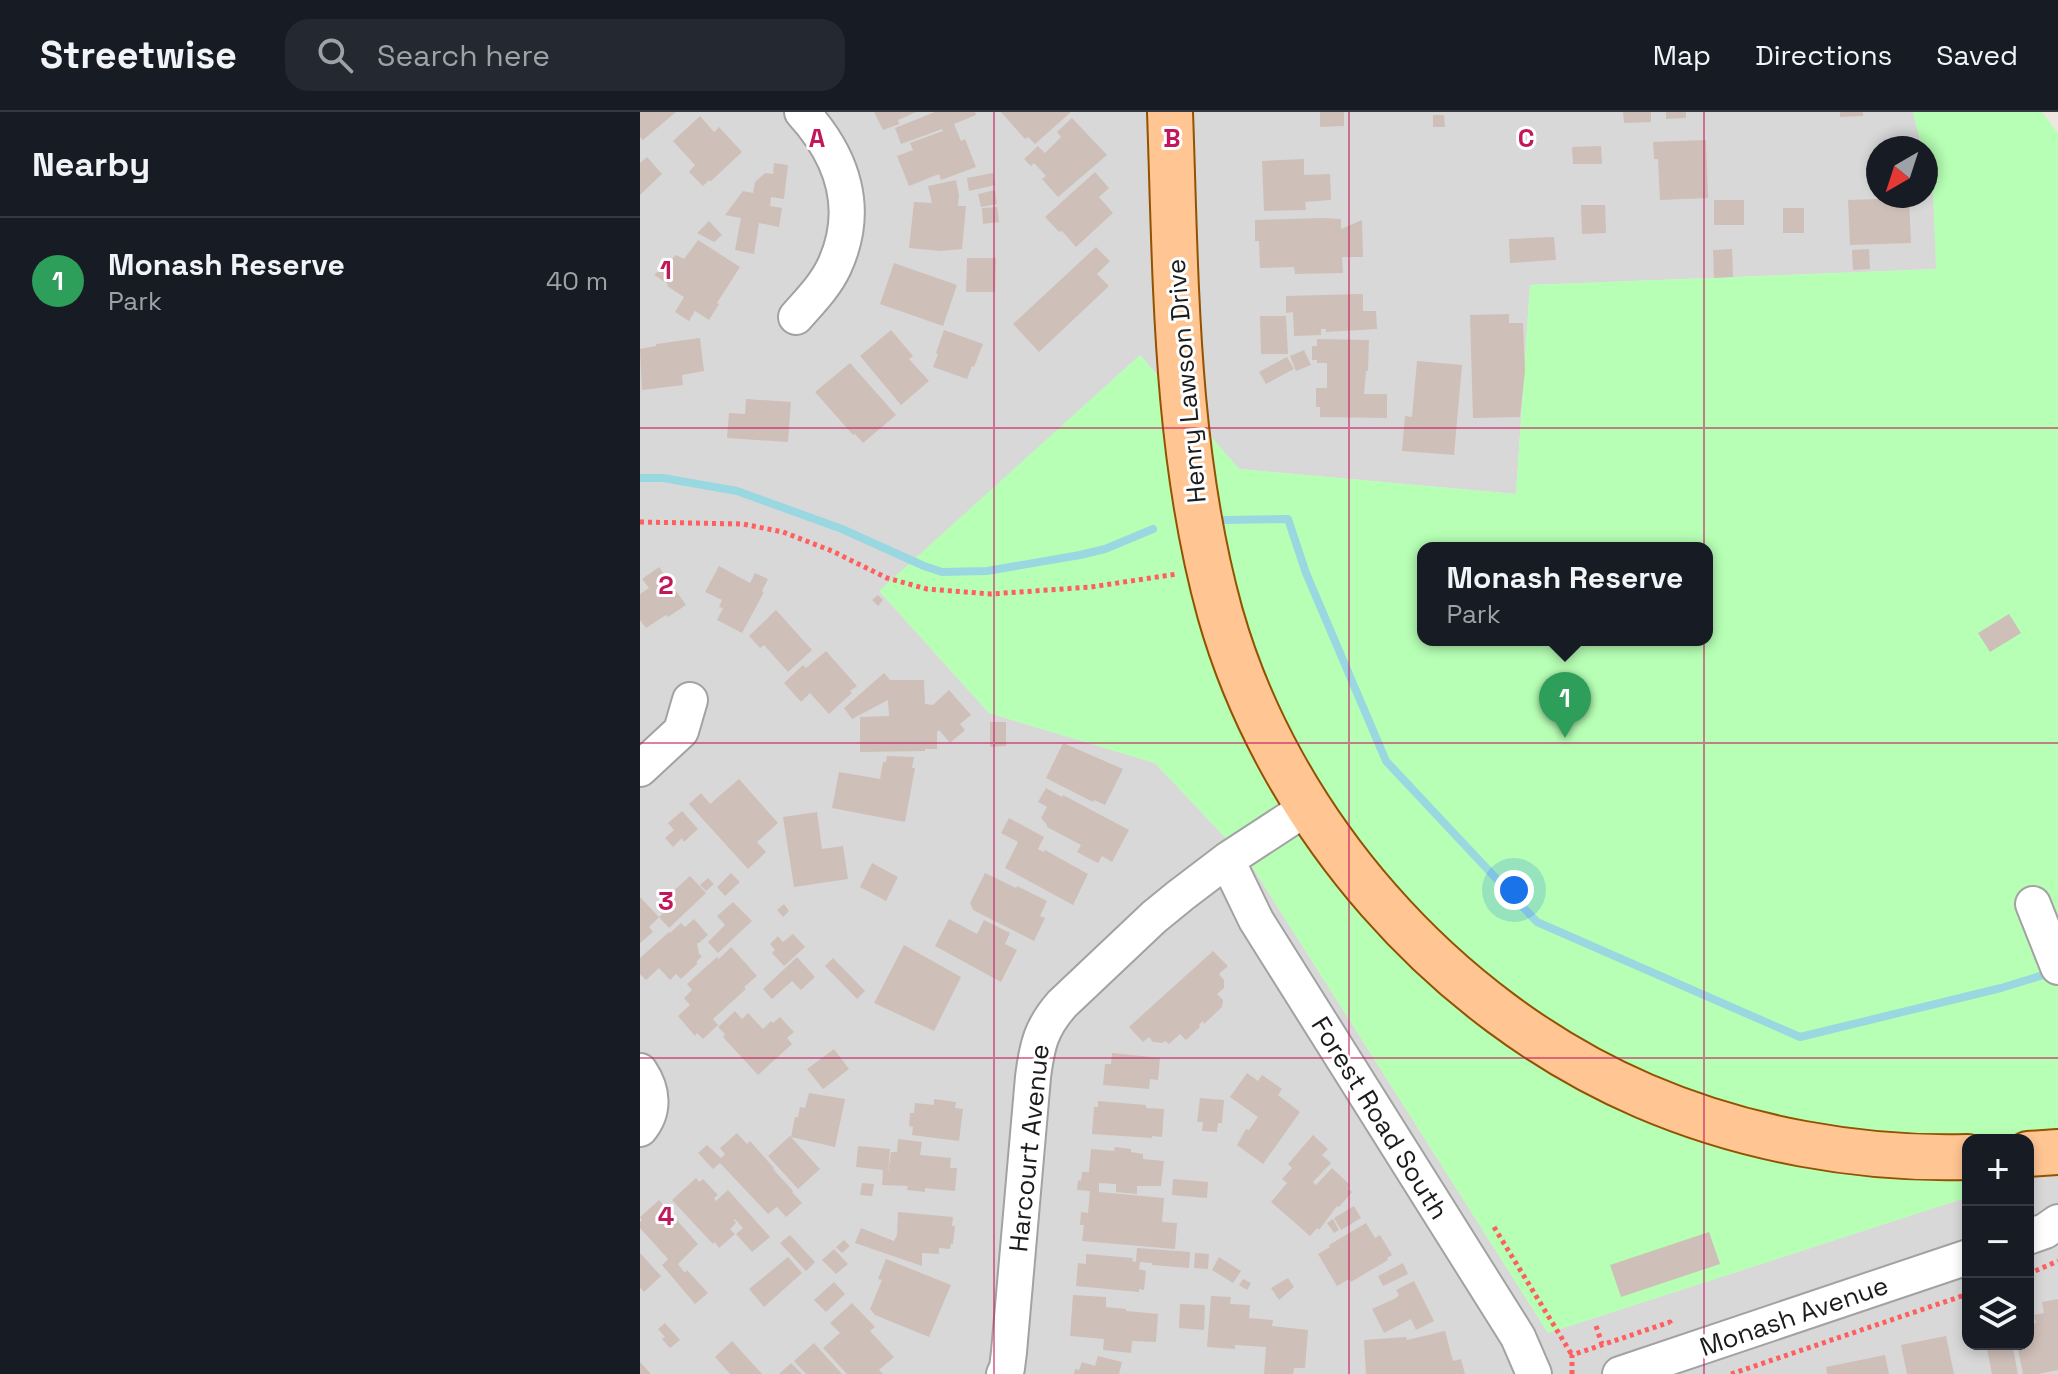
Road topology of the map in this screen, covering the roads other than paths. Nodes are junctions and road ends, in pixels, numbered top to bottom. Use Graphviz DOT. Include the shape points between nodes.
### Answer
graph roads {
  1 [pos="802,112"];
  2 [pos="1170,112"];
  3 [pos="796,317"];
  4 [pos="690,700"];
  5 [pos="640,769"];
  6 [pos="1308,807"];
  7 [pos="1227,860"];
  8 [pos="2033,904"];
  9 [pos="2058,967"];
  10 [pos="640,1071"];
  11 [pos="640,1129"];
  12 [pos="2058,1152"];
  13 [pos="2034,1154"];
  14 [pos="1962,1157"];
  15 [pos="2058,1222"];
  16 [pos="2034,1235"];
  17 [pos="1962,1259"];
  18 [pos="1613,1365"];
  19 [pos="1004,1374"];
  20 [pos="1534,1374"];
  1 -- 3 [label="street" via="830,148 841,173 846,222 833,269"];
  2 -- 6 [label="main road, Henry Lawson Drive" via="1182,398 1205,550 1245,684"];
  4 -- 5 [label="street" via="681,731"];
  6 -- 7 [label="street, Harcourt Avenue"];
  6 -- 14 [label="main road, Henry Lawson Drive" via="1366,887 1447,968 1516,1023 1612,1081 1679,1109 1791,1141"];
  7 -- 19 [label="street, Harcourt Avenue" via="1093,974 1049,1019 1040,1036"];
  7 -- 20 [label="street, Forest Road South" via="1256,920 1518,1337"];
  8 -- 9 [label="street"];
  10 -- 11 [label="street" via="651,1092 647,1121"];
  12 -- 13 [label="main road"];
  15 -- 16 [label="street"];
  17 -- 18 [label="street, Monash Avenue"];
}
